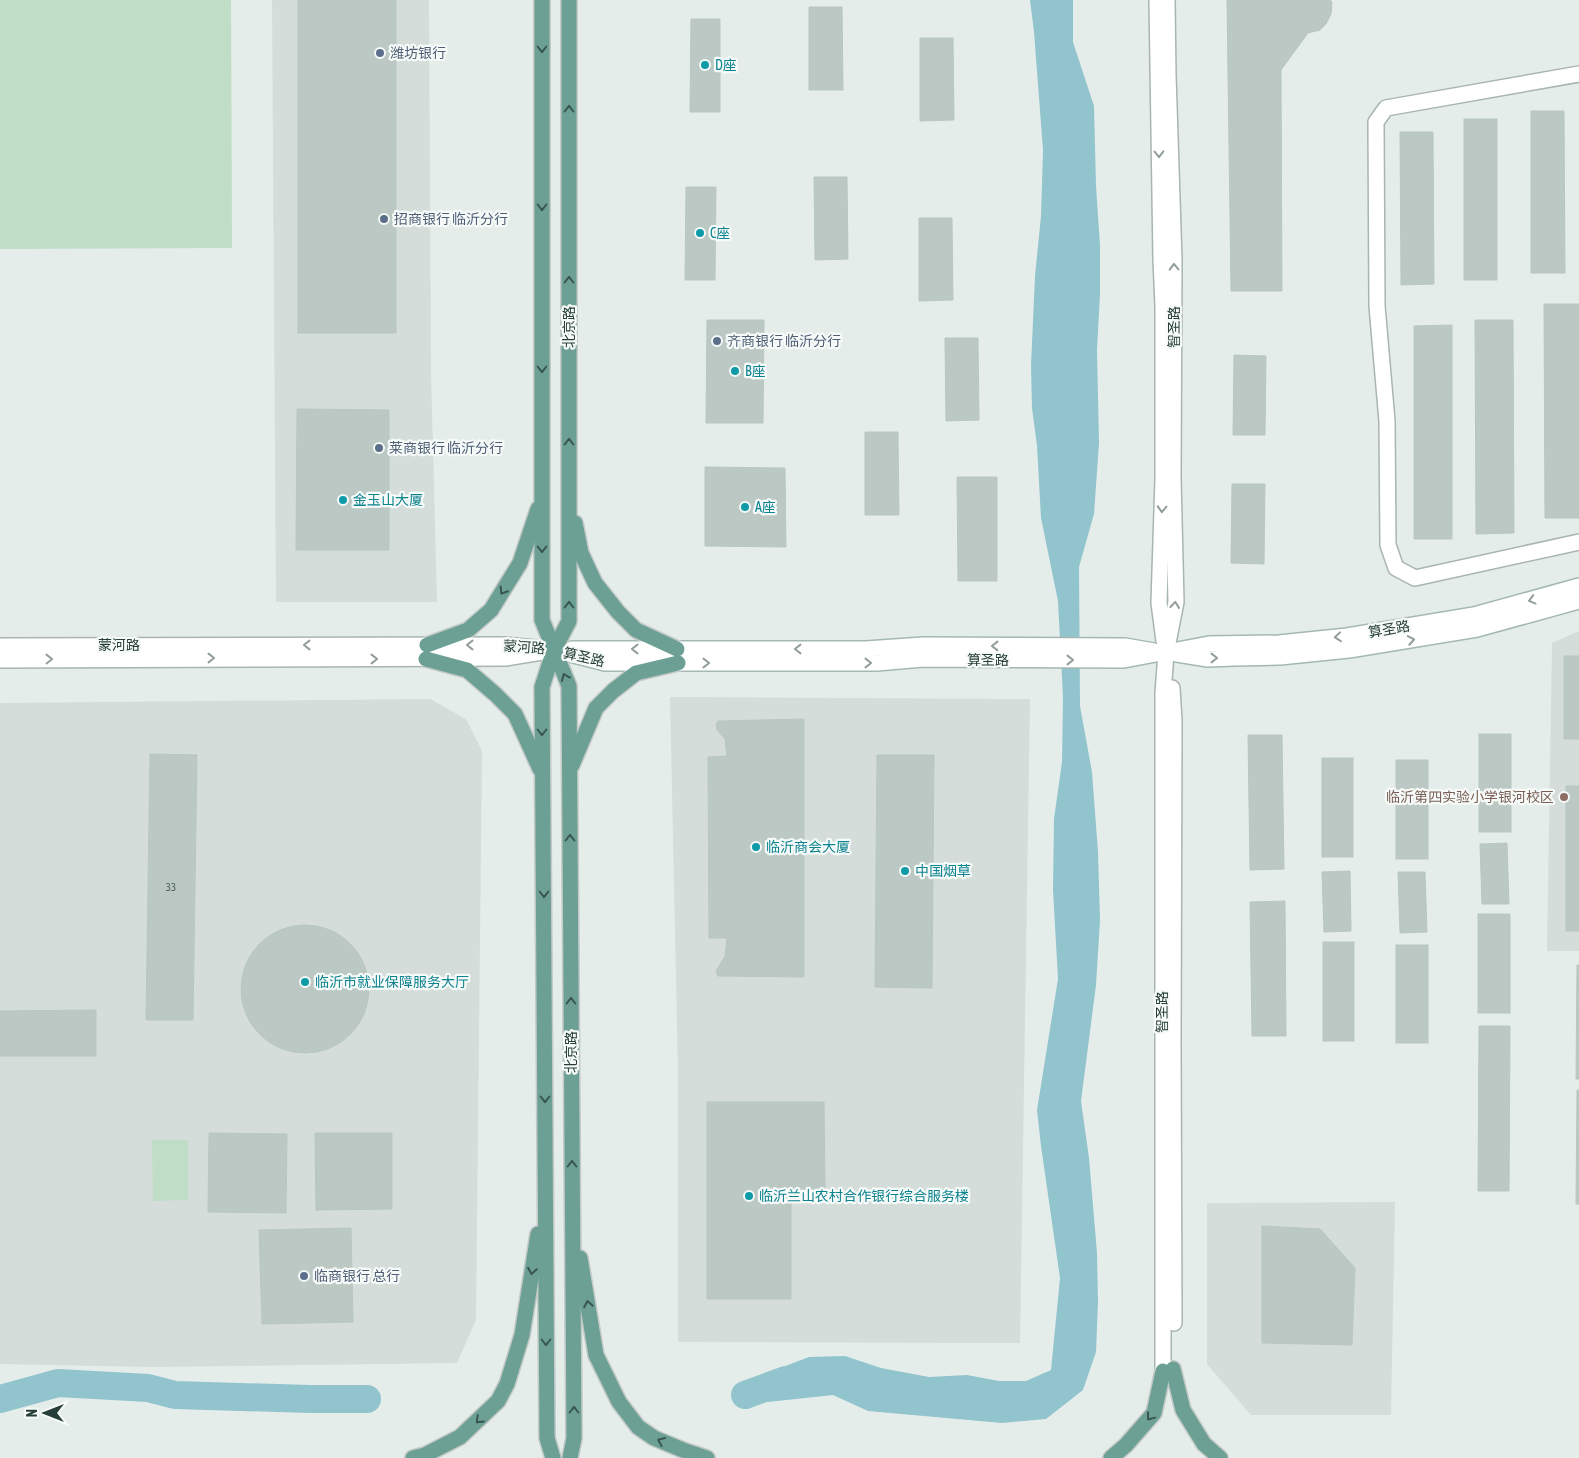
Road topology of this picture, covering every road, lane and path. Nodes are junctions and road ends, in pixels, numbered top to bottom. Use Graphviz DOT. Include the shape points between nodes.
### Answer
graph roads {
  1 [pos="542,0"];
  2 [pos="569,0"];
  3 [pos="1157,0"];
  4 [pos="1167,0"];
  5 [pos="1579,74"];
  6 [pos="569,494"];
  7 [pos="542,498"];
  8 [pos="1579,542"];
  9 [pos="1579,586"];
  10 [pos="1579,601"];
  11 [pos="0,646"];
  12 [pos="554,650"];
  13 [pos="427,652"];
  14 [pos="1166,653"];
  15 [pos="678,656"];
  16 [pos="0,660"];
  17 [pos="570,771"];
  18 [pos="543,775"];
  19 [pos="545,1188"];
  20 [pos="572,1213"];
  21 [pos="1168,1370"];
  22 [pos="413,1458"];
  23 [pos="553,1458"];
  24 [pos="570,1458"];
  25 [pos="707,1458"];
  26 [pos="1111,1458"];
  27 [pos="1220,1458"];
  1 -- 7 [label="main road, 北京路, one-way"];
  6 -- 2 [label="main road, 北京路, one-way"];
  3 -- 14 [label="street, 智圣路, one-way" via="1163,306 1159,603"];
  14 -- 4 [label="street, 智圣路, one-way" via="1176,602 1174,260"];
  5 -- 8 [label="street" via="1386,108 1376,122 1377,306 1387,421 1388,545 1396,568 1415,578"];
  12 -- 6 [label="main road, 北京路, one-way" via="569,621"];
  6 -- 15 [label="main road" via="582,553 594,583 636,630"];
  7 -- 12 [label="main road, 北京路, one-way" via="542,620"];
  7 -- 13 [label="main road, one-way" via="520,563 491,610 468,630"];
  9 -- 14 [label="street, 算圣路, one-way" via="1474,615 1347,636 1279,643 1208,644"];
  14 -- 10 [label="street, 算圣路, one-way" via="1208,659 1280,657 1349,650 1477,629"];
  13 -- 11 [label="street, 蒙河路, one-way"];
  12 -- 13 [label="street, 蒙河路" via="505,645"];
  12 -- 15 [label="street, 算圣路"];
  17 -- 12 [label="main road, 北京路, one-way" via="569,686"];
  12 -- 18 [label="main road, 北京路, one-way" via="542,687"];
  16 -- 13 [label="street, 蒙河路, one-way"];
  13 -- 18 [label="main road" via="467,670 514,714"];
  14 -- 15 [label="street, 算圣路" via="1125,646 1094,653 1044,653 923,645"];
  14 -- 21 [label="street, 智圣路" via="1163,693"];
  15 -- 17 [label="main road" via="636,672 596,708"];
  20 -- 17 [label="main road, 北京路, one-way"];
  18 -- 19 [label="main road, 北京路, one-way"];
  19 -- 22 [label="main road, one-way" via="522,1335 507,1384 498,1401 460,1437 425,1456"];
  19 -- 23 [label="main road, 北京路, one-way" via="547,1438"];
  24 -- 20 [label="main road, 北京路, one-way" via="574,1438"];
  25 -- 20 [label="main road, one-way" via="654,1438 638,1428 619,1402 596,1355"];
  21 -- 26 [label="main road, one-way" via="1154,1413"];
  21 -- 27 [label="main road" via="1183,1410 1204,1444"];
}
